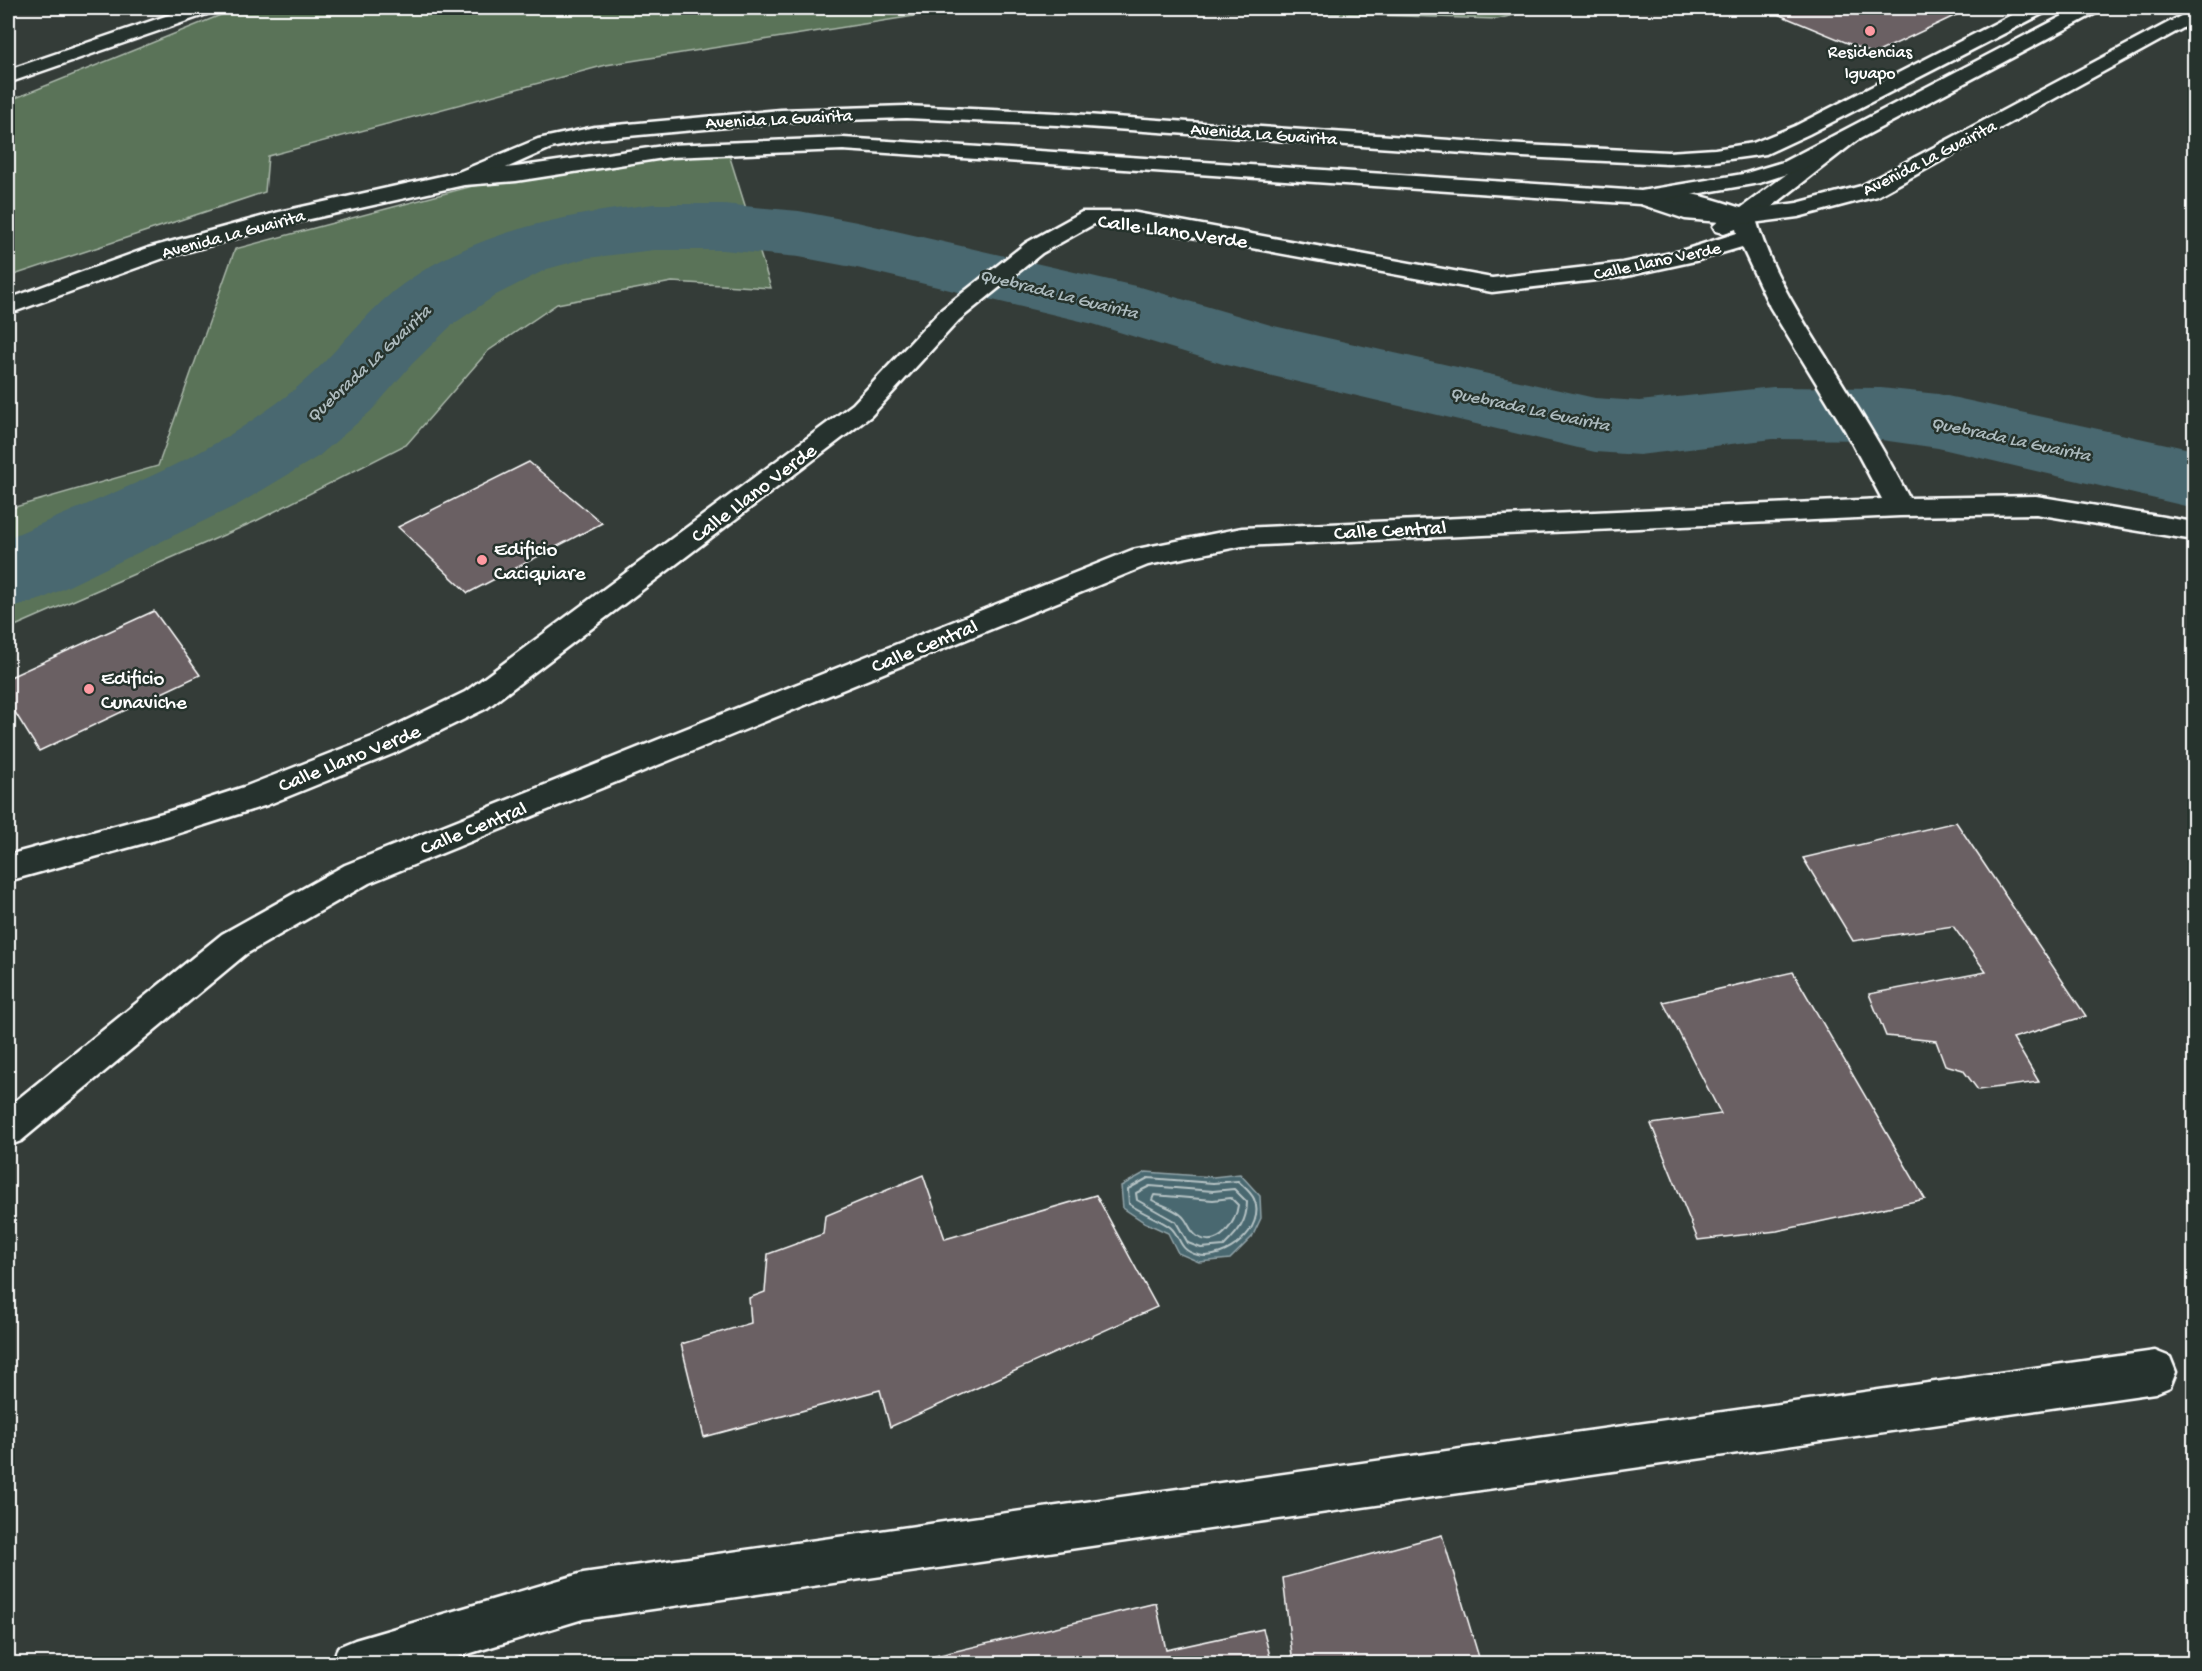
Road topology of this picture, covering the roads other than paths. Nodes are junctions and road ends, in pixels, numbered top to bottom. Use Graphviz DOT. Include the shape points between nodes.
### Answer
graph roads {
  1 [pos="151,8"];
  2 [pos="206,8"];
  3 [pos="2039,8"];
  4 [pos="2091,8"];
  5 [pos="2194,15"];
  6 [pos="8,57"];
  7 [pos="8,77"];
  8 [pos="1849,137"];
  9 [pos="464,178"];
  10 [pos="1642,198"];
  11 [pos="1747,227"];
  12 [pos="8,307"];
  13 [pos="1900,507"];
  14 [pos="2194,531"];
  15 [pos="8,868"];
  16 [pos="8,1130"];
  17 [pos="2155,1371"];
  18 [pos="356,1664"];
  1 -- 6 [label="street"];
  2 -- 7 [label="street"];
  3 -- 9 [label="street, Avenida La Guairita" via="1802,130 1758,149 1716,155 1668,158 1523,152 906,112 781,116 595,133 546,143"];
  4 -- 8 [label="street, Avenida La Guairita"];
  5 -- 11 [label="street, Avenida La Guairita" via="1869,191"];
  8 -- 10 [label="street, Avenida La Guairita" via="1776,172 1728,183 1670,189"];
  8 -- 11 [label="street"];
  9 -- 10 [label="street, Avenida La Guairita" via="670,151 843,144"];
  9 -- 12 [label="street, Avenida La Guairita" via="279,219 156,253"];
  10 -- 11 [label="street, Avenida La Guairita"];
  11 -- 13 [label="street" via="1777,298 1878,462"];
  11 -- 15 [label="street, Calle Llano Verde" via="1706,253 1545,282 1492,285 1110,216 1090,217 1034,249 950,315 862,410 476,700 410,735 222,807"];
  13 -- 14 [label="street, Calle Central" via="2036,505"];
  13 -- 16 [label="street, Calle Central" via="1242,537 1142,557 357,874 234,944"];
  17 -- 18 [label="street" via="583,1596"];
}
